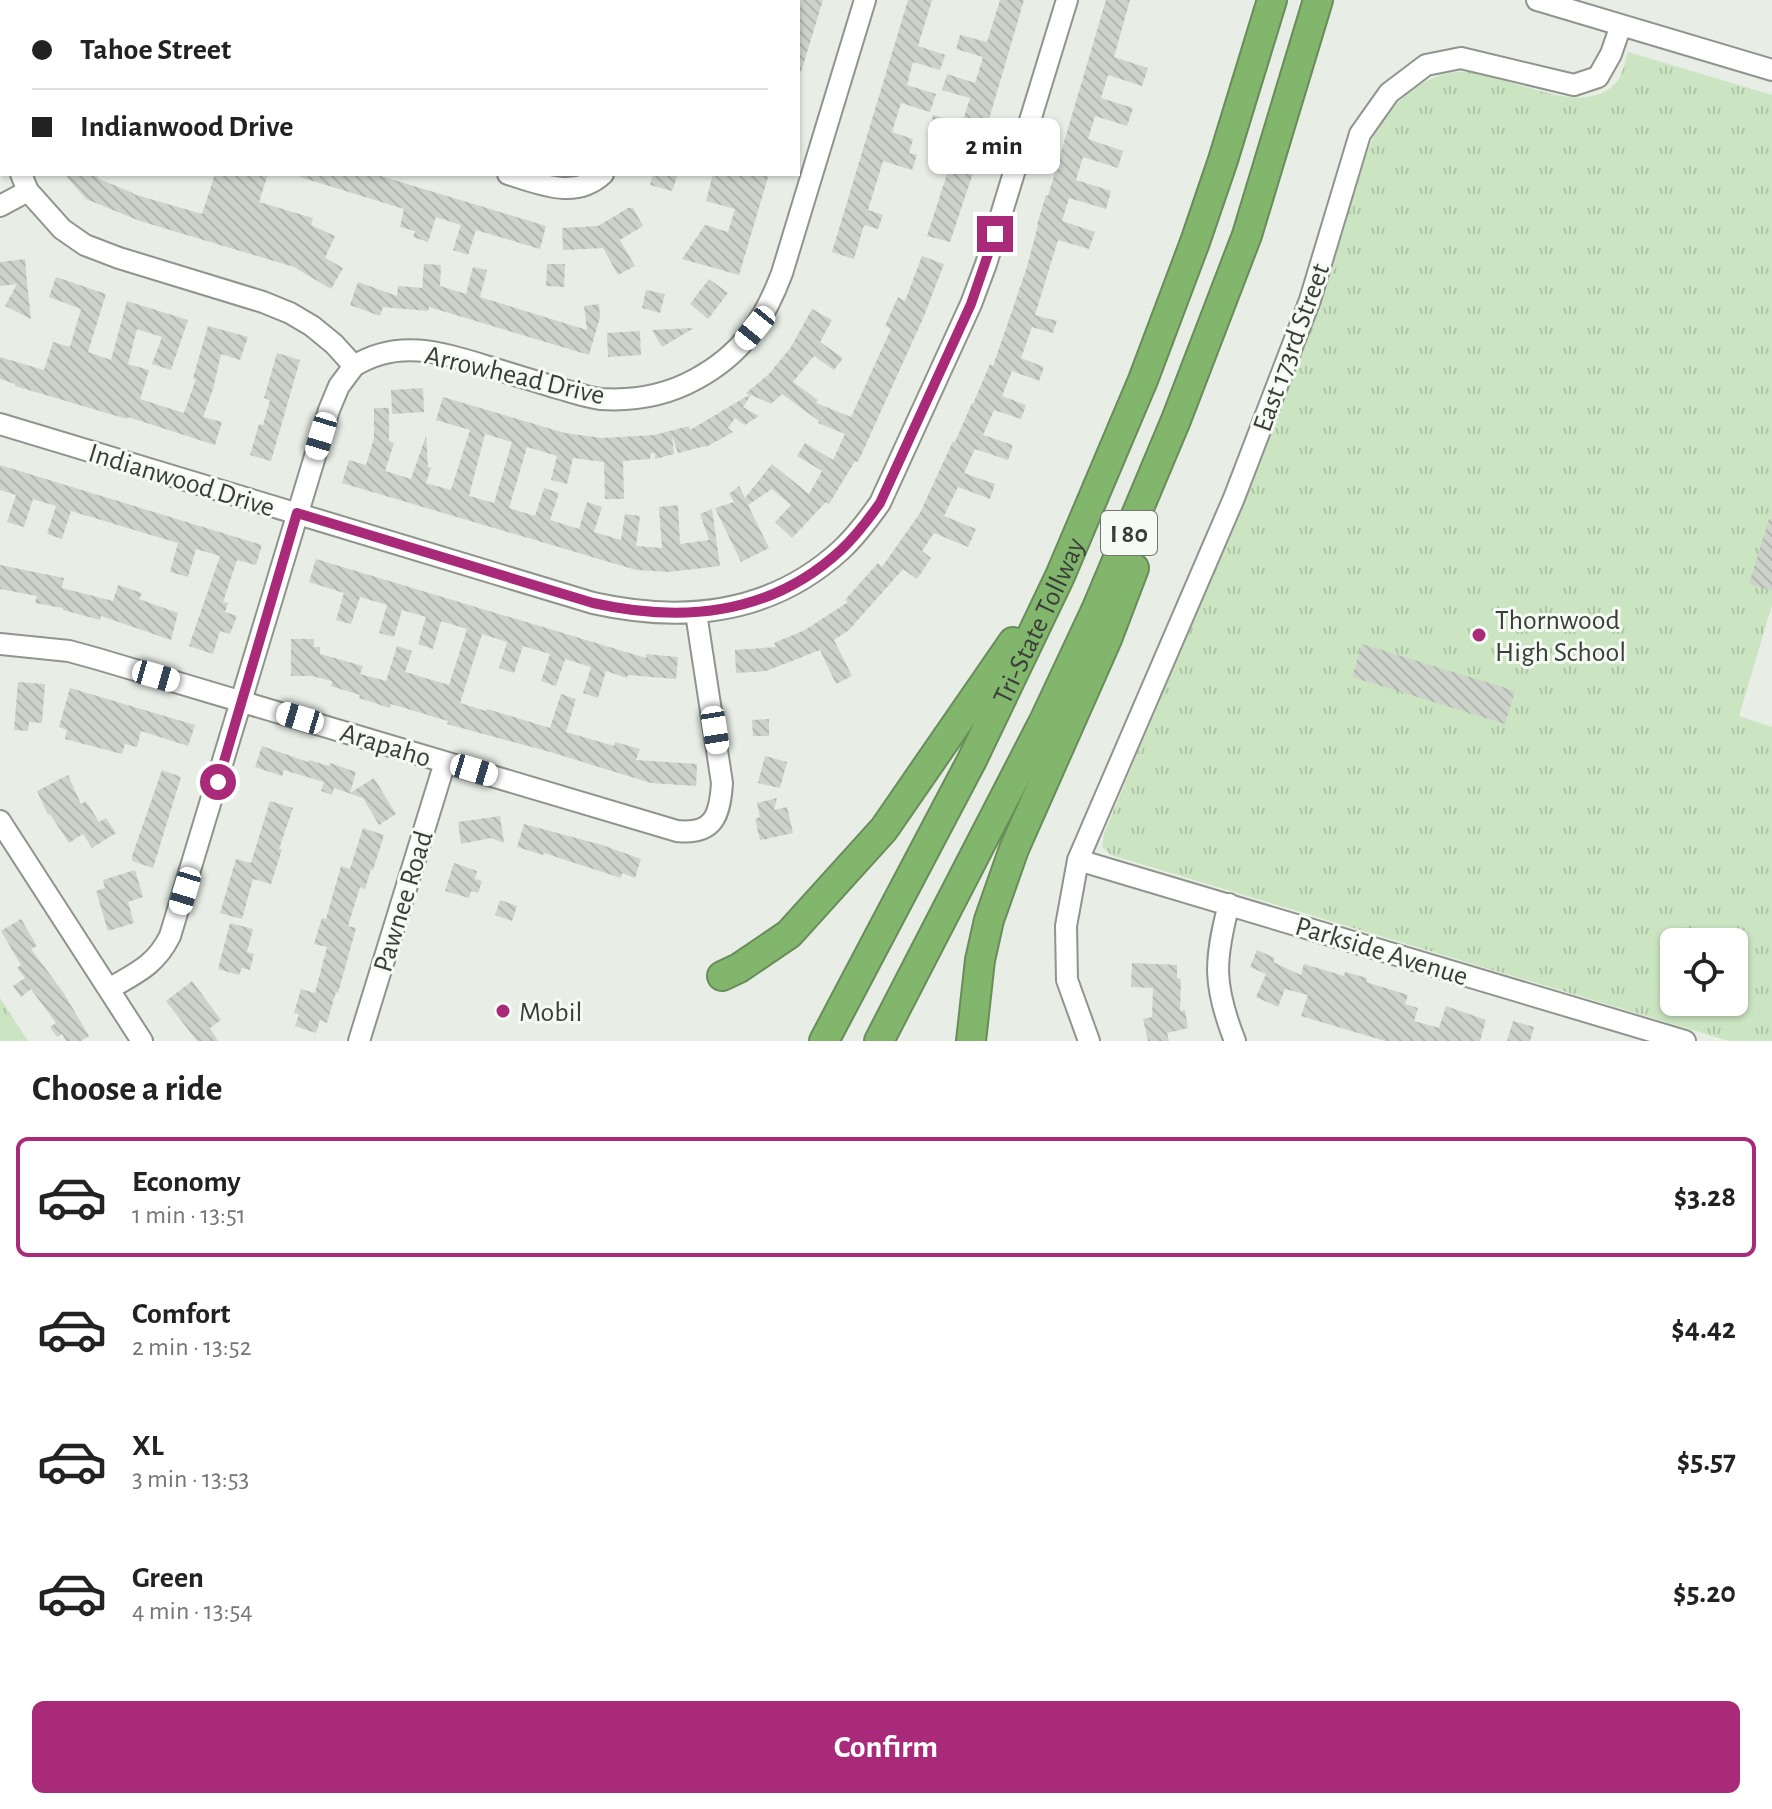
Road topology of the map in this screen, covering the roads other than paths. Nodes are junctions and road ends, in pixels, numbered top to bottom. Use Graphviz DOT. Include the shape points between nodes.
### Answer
graph roads {
  1 [pos="865,0"];
  2 [pos="1067,0"];
  3 [pos="1272,0"];
  4 [pos="1318,0"];
  5 [pos="1537,0"];
  6 [pos="1621,25"];
  7 [pos="1772,70"];
  8 [pos="516,176"];
  9 [pos="601,176"];
  10 [pos="25,183"];
  11 [pos="0,206"];
  12 [pos="354,366"];
  13 [pos="1176,420"];
  14 [pos="0,424"];
  15 [pos="297,513"];
  16 [pos="1060,576"];
  17 [pos="696,613"];
  18 [pos="0,644"];
  19 [pos="242,701"];
  20 [pos="445,762"];
  21 [pos="0,821"];
  22 [pos="1078,860"];
  23 [pos="1229,904"];
  24 [pos="722,976"];
  25 [pos="109,989"];
  26 [pos="142,1041"];
  27 [pos="359,1041"];
  28 [pos="824,1041"];
  29 [pos="879,1041"];
  30 [pos="971,1041"];
  31 [pos="1089,1041"];
  32 [pos="1235,1041"];
  33 [pos="1685,1041"];
  1 -- 12 [label="street, Arrowhead Drive" via="770,304 737,350 714,369 655,395 599,399 430,350 380,354"];
  2 -- 17 [label="street, Indianwood Drive" via="986,264 880,503 851,540 818,569 758,599"];
  3 -- 16 [label="highway, Tri-State Tollway / I 80" via="1195,242"];
  4 -- 13 [label="highway, Tri-State Tollway / I 80" via="1247,235"];
  5 -- 6 [label="street"];
  6 -- 7 [label="street"];
  6 -- 22 [label="street, East 173rd Street" via="1598,77 1574,85 1461,58 1426,65 1389,93 1360,134 1310,300 1234,498"];
  8 -- 9 [label="street" via="579,188"];
  10 -- 11 [label="street"];
  10 -- 12 [label="street" via="62,229 85,245 290,313 334,344"];
  12 -- 15 [label="street" via="329,410"];
  13 -- 29 [label="highway, Tri-State Tollway / I 80" via="1045,719"];
  13 -- 30 [label="highway" via="1158,503 1107,639 1001,883 980,960"];
  14 -- 15 [label="street, Indianwood Drive"];
  15 -- 17 [label="street, Indianwood Drive" via="593,603 661,614"];
  15 -- 19 [label="street"];
  16 -- 24 [label="highway" via="884,829 789,934"];
  16 -- 28 [label="highway, Tri-State Tollway / I 80" via="972,760"];
  17 -- 20 [label="street, Arapaho" via="722,783 717,816 701,830 677,831"];
  18 -- 19 [label="street, Arapaho" via="69,651"];
  19 -- 20 [label="street, Arapaho"];
  19 -- 25 [label="street" via="170,936 150,964"];
  20 -- 27 [label="street, Pawnee Road"];
  21 -- 25 [label="street"];
  22 -- 23 [label="street, Parkside Avenue"];
  22 -- 31 [label="street, East 173rd Street" via="1066,926 1067,980"];
  23 -- 32 [label="street" via="1218,980"];
  23 -- 33 [label="street, Parkside Avenue"];
  25 -- 26 [label="street"];
}
